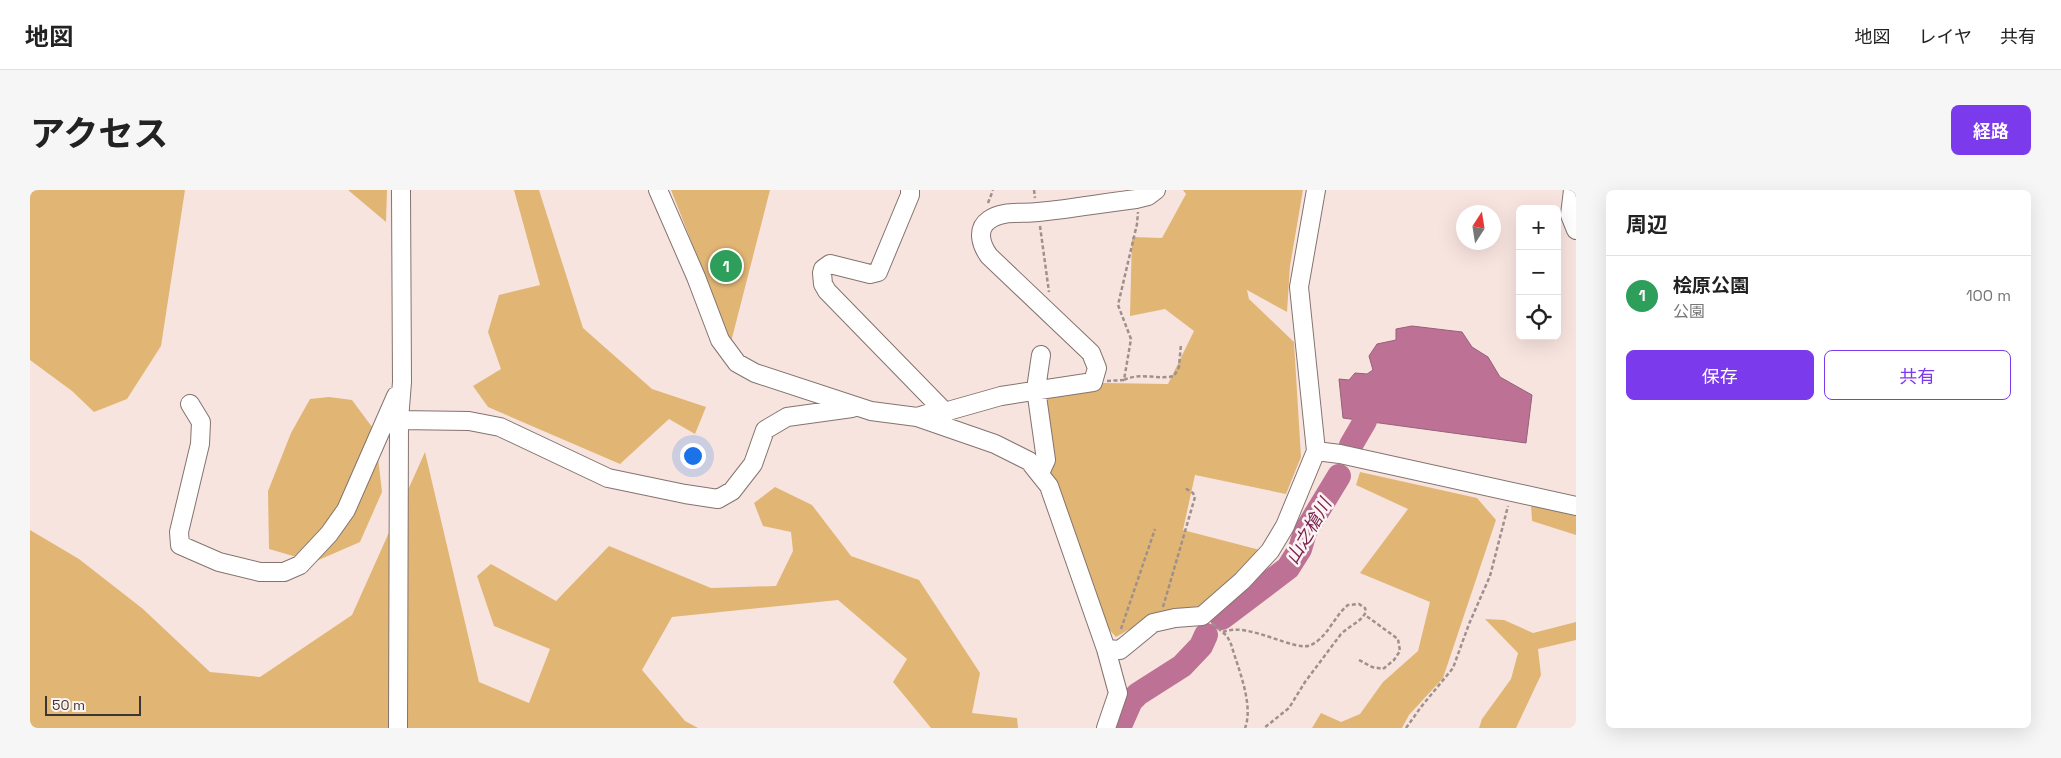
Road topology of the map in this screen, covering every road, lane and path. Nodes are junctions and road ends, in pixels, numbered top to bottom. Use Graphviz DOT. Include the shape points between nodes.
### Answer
graph roads {
  1 [pos="401,190"];
  2 [pos="658,190"];
  3 [pos="910,190"];
  4 [pos="1034,190"];
  5 [pos="1156,190"];
  6 [pos="1316,190"];
  7 [pos="1573,190"];
  8 [pos="1136,199"];
  9 [pos="1037,212"];
  10 [pos="1576,230"];
  11 [pos="1048,313"];
  12 [pos="1180,344"];
  13 [pos="1040,355"];
  14 [pos="1124,380"];
  15 [pos="402,382"];
  16 [pos="1093,382"];
  17 [pos="1036,389"];
  18 [pos="190,404"];
  19 [pos="858,407"];
  20 [pos="945,410"];
  21 [pos="917,417"];
  22 [pos="399,420"];
  23 [pos="967,435"];
  24 [pos="1316,451"];
  25 [pos="1040,473"];
  26 [pos="1185,488"];
  27 [pos="1510,492"];
  28 [pos="1576,506"];
  29 [pos="1155,529"];
  30 [pos="1365,615"];
  31 [pos="1202,616"];
  32 [pos="1160,621"];
  33 [pos="1223,632"];
  34 [pos="1112,643"];
  35 [pos="1359,660"];
  36 [pos="398,728"];
  37 [pos="1106,728"];
  38 [pos="1245,728"];
  39 [pos="1264,728"];
  40 [pos="1406,728"];
  1 -- 15 [label="street"];
  2 -- 19 [label="street" via="720,340 737,363 755,373"];
  3 -- 20 [label="street" via="878,272 870,274 830,264 823,268 823,284"];
  4 -- 9 [label="path"];
  5 -- 8 [label="street"];
  6 -- 24 [label="street" via="1299,287"];
  7 -- 10 [label="street" via="1570,215"];
  8 -- 9 [label="street"];
  8 -- 14 [label="path" via="1137,224 1118,305 1131,339"];
  9 -- 11 [label="path" via="1048,278"];
  9 -- 11 [label="street" via="997,215 982,227 981,238 982,247 989,256"];
  11 -- 16 [label="street" via="1091,353 1097,368"];
  12 -- 14 [label="path" via="1179,367 1174,376"];
  13 -- 17 [label="street"];
  14 -- 16 [label="path"];
  15 -- 18 [label="street" via="346,510 300,565 284,572 260,572 219,562 180,545 179,532 200,444 201,422"];
  15 -- 22 [label="street"];
  16 -- 17 [label="street"];
  17 -- 20 [label="street"];
  17 -- 25 [label="street" via="1046,448 1046,460"];
  19 -- 21 [label="street" via="871,412"];
  19 -- 22 [label="street" via="787,417 765,430 753,464 732,491 718,498 608,478 500,428 468,421"];
  20 -- 21 [label="street"];
  20 -- 23 [label="street" via="961,424"];
  21 -- 23 [label="street"];
  22 -- 36 [label="street"];
  23 -- 25 [label="street" via="1014,452"];
  24 -- 27 [label="street"];
  24 -- 31 [label="street" via="1285,526 1270,551"];
  25 -- 34 [label="street" via="1049,486"];
  26 -- 32 [label="path" via="1195,497"];
  27 -- 28 [label="street"];
  27 -- 40 [label="path" via="1490,576 1454,668"];
  29 -- 34 [label="path"];
  30 -- 33 [label="path" via="1362,605 1348,605 1321,638 1305,647 1247,630"];
  30 -- 35 [label="path" via="1398,639 1400,651 1383,668 1372,667"];
  30 -- 39 [label="path" via="1341,634 1289,708"];
  31 -- 32 [label="street"];
  31 -- 33 [label="path"];
  32 -- 34 [label="street" via="1153,622 1120,650"];
  33 -- 38 [label="path" via="1231,644 1245,690"];
  34 -- 37 [label="street" via="1118,693"];
}
